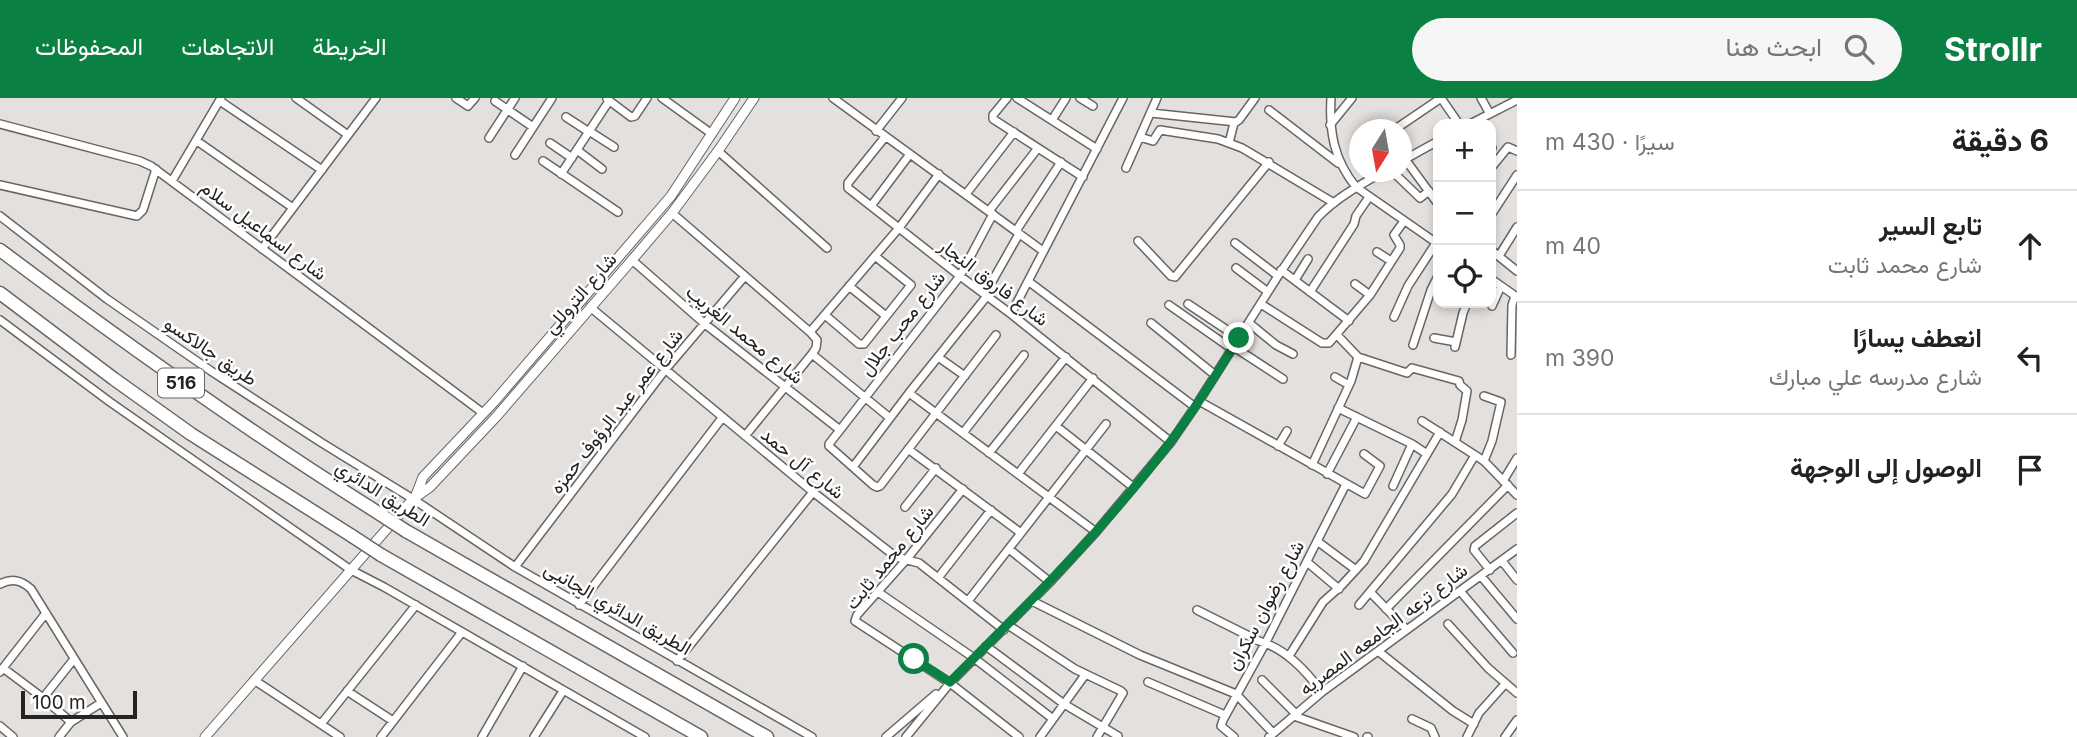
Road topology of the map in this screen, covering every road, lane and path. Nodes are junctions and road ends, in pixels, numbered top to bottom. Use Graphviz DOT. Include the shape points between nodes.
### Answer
graph roads {
  1 [pos="296,98"];
  2 [pos="376,98"];
  3 [pos="456,98"];
  4 [pos="475,98"];
  5 [pos="515,98"];
  6 [pos="552,98"];
  7 [pos="647,98"];
  8 [pos="662,98"];
  9 [pos="735,98"];
  10 [pos="754,98"];
  11 [pos="833,98"];
  12 [pos="901,98"];
  13 [pos="1007,98"];
  14 [pos="1017,98"];
  15 [pos="1066,98"];
  16 [pos="1080,98"];
  17 [pos="1123,98"];
  18 [pos="1157,98"];
  19 [pos="1255,98"];
  20 [pos="1331,98"];
  21 [pos="1352,98"];
  22 [pos="1441,98"];
  23 [pos="1481,98"];
  24 [pos="220,99"];
  25 [pos="607,99"];
  26 [pos="1517,100"];
  27 [pos="495,102"];
  28 [pos="1093,106"];
  29 [pos="507,110"];
  30 [pos="1269,110"];
  31 [pos="727,111"];
  32 [pos="1152,113"];
  33 [pos="1490,114"];
  34 [pos="566,117"];
  35 [pos="1410,119"];
  36 [pos="1456,119"];
  37 [pos="1481,119"];
  38 [pos="1052,120"];
  39 [pos="739,121"];
  40 [pos="1236,122"];
  41 [pos="0,124"];
  42 [pos="1330,125"];
  43 [pos="533,127"];
  44 [pos="876,131"];
  45 [pos="589,132"];
  46 [pos="1014,132"];
  47 [pos="712,134"];
  48 [pos="348,135"];
  49 [pos="1140,136"];
  50 [pos="885,137"];
  51 [pos="489,138"];
  52 [pos="197,141"];
  53 [pos="550,143"];
  54 [pos="1229,143"];
  55 [pos="1433,144"];
  56 [pos="614,147"];
  57 [pos="1038,148"];
  58 [pos="1097,149"];
  59 [pos="577,150"];
  60 [pos="718,151"];
  61 [pos="1517,151"];
  62 [pos="911,154"];
  63 [pos="515,155"];
  64 [pos="1412,155"];
  65 [pos="572,158"];
  66 [pos="542,161"];
  67 [pos="1060,162"];
  68 [pos="1269,162"];
  69 [pos="1496,162"];
  70 [pos="1340,164"];
  71 [pos="156,169"];
  72 [pos="602,169"];
  73 [pos="1126,169"];
  74 [pos="322,170"];
  75 [pos="1412,171"];
  76 [pos="561,174"];
  77 [pos="939,174"];
  78 [pos="1517,175"];
  79 [pos="1083,177"];
  80 [pos="172,181"];
  81 [pos="1365,182"];
  82 [pos="1403,182"];
  83 [pos="0,185"];
  84 [pos="1356,187"];
  85 [pos="1429,191"];
  86 [pos="966,194"];
  87 [pos="1369,197"];
  88 [pos="1433,197"];
  89 [pos="1334,203"];
  90 [pos="871,206"];
  91 [pos="1496,207"];
  92 [pos="293,208"];
  93 [pos="618,212"];
  94 [pos="672,213"];
  95 [pos="991,213"];
  96 [pos="0,216"];
  97 [pos="1404,221"];
  98 [pos="899,228"];
  99 [pos="1517,228"];
  100 [pos="1017,232"];
  101 [pos="1138,241"];
  102 [pos="1433,241"];
  103 [pos="1235,243"];
  104 [pos="1436,245"];
  105 [pos="827,248"];
  106 [pos="262,249"];
  107 [pos="0,250"];
  108 [pos="1043,251"];
  109 [pos="1377,252"];
  110 [pos="1496,254"];
  111 [pos="875,256"];
  112 [pos="1499,257"];
  113 [pos="1308,259"];
  114 [pos="632,260"];
  115 [pos="1391,261"];
  116 [pos="1236,268"];
  117 [pos="1517,271"];
  118 [pos="1280,273"];
  119 [pos="744,276"];
  120 [pos="960,276"];
  121 [pos="1295,280"];
  122 [pos="1028,281"];
  123 [pos="1496,282"];
  124 [pos="1355,284"];
  125 [pos="849,286"];
  126 [pos="1433,286"];
  127 [pos="1501,286"];
  128 [pos="1268,292"];
  129 [pos="1310,292"];
  130 [pos="0,293"];
  131 [pos="986,295"];
  132 [pos="1370,295"];
  133 [pos="1516,296"];
  134 [pos="1496,297"];
  135 [pos="1188,304"];
  136 [pos="1261,304"];
  137 [pos="1169,305"];
  138 [pos="590,307"];
  139 [pos="1465,308"];
  140 [pos="1011,314"];
  141 [pos="825,315"];
  142 [pos="886,316"];
  143 [pos="1394,317"];
  144 [pos="0,320"];
  145 [pos="1349,321"];
  146 [pos="1151,323"];
  147 [pos="1249,323"];
  148 [pos="705,324"];
  149 [pos="810,332"];
  150 [pos="996,335"];
  151 [pos="1337,335"];
  152 [pos="1239,338"];
  153 [pos="1434,338"];
  154 [pos="1413,345"];
  155 [pos="1233,348"];
  156 [pos="812,354"];
  157 [pos="1293,354"];
  158 [pos="1024,355"];
  159 [pos="1511,355"];
  160 [pos="1066,356"];
  161 [pos="938,357"];
  162 [pos="1358,357"];
  163 [pos="665,370"];
  164 [pos="1215,375"];
  165 [pos="965,376"];
  166 [pos="1335,377"];
  167 [pos="1093,379"];
  168 [pos="1283,379"];
  169 [pos="785,386"];
  170 [pos="1349,386"];
  171 [pos="909,393"];
  172 [pos="1484,396"];
  173 [pos="864,397"];
  174 [pos="1197,404"];
  175 [pos="1338,408"];
  176 [pos="483,413"];
  177 [pos="935,413"];
  178 [pos="1357,417"];
  179 [pos="722,418"];
  180 [pos="890,418"];
  181 [pos="1422,421"];
  182 [pos="1106,424"];
  183 [pos="1056,426"];
  184 [pos="840,430"];
  185 [pos="1287,431"];
  186 [pos="1440,432"];
  187 [pos="963,433"];
  188 [pos="745,436"];
  189 [pos="1171,442"];
  190 [pos="1455,442"];
  191 [pos="1412,444"];
  192 [pos="1278,446"];
  193 [pos="908,449"];
  194 [pos="1085,449"];
  195 [pos="989,453"];
  196 [pos="1364,454"];
  197 [pos="1427,454"];
  198 [pos="1475,455"];
  199 [pos="1517,458"];
  200 [pos="1484,461"];
  201 [pos="1311,465"];
  202 [pos="853,467"];
  203 [pos="936,468"];
  204 [pos="1018,474"];
  205 [pos="1327,474"];
  206 [pos="1506,483"];
  207 [pos="1346,484"];
  208 [pos="1392,486"];
  209 [pos="1133,487"];
  210 [pos="963,489"];
  211 [pos="813,492"];
  212 [pos="1517,495"];
  213 [pos="414,497"];
  214 [pos="1049,497"];
  215 [pos="905,507"];
  216 [pos="991,510"];
  217 [pos="1517,513"];
  218 [pos="1096,532"];
  219 [pos="1021,533"];
  220 [pos="1317,541"];
  221 [pos="1009,549"];
  222 [pos="1517,549"];
  223 [pos="906,560"];
  224 [pos="1502,561"];
  225 [pos="1307,562"];
  226 [pos="515,567"];
  227 [pos="351,570"];
  228 [pos="1356,570"];
  229 [pos="1490,570"];
  230 [pos="1481,576"];
  231 [pos="938,578"];
  232 [pos="1517,580"];
  233 [pos="1050,582"];
  234 [pos="0,584"];
  235 [pos="1339,589"];
  236 [pos="1460,591"];
  237 [pos="878,592"];
  238 [pos="1371,593"];
  239 [pos="968,601"];
  240 [pos="1031,601"];
  241 [pos="416,605"];
  242 [pos="579,605"];
  243 [pos="1359,606"];
  244 [pos="1386,609"];
  245 [pos="1197,610"];
  246 [pos="46,613"];
  247 [pos="1517,619"];
  248 [pos="1448,624"];
  249 [pos="1006,627"];
  250 [pos="1406,629"];
  251 [pos="462,632"];
  252 [pos="1265,642"];
  253 [pos="986,646"];
  254 [pos="1377,651"];
  255 [pos="1513,653"];
  256 [pos="1289,656"];
  257 [pos="974,658"];
  258 [pos="75,659"];
  259 [pos="677,661"];
  260 [pos="523,666"];
  261 [pos="1,670"];
  262 [pos="1085,675"];
  263 [pos="254,680"];
  264 [pos="1262,680"];
  265 [pos="950,682"];
  266 [pos="1148,682"];
  267 [pos="1505,684"];
  268 [pos="348,691"];
  269 [pos="563,691"];
  270 [pos="1322,692"];
  271 [pos="1517,693"];
  272 [pos="1236,694"];
  273 [pos="43,698"];
  274 [pos="102,703"];
  275 [pos="1064,704"];
  276 [pos="1225,715"];
  277 [pos="1295,715"];
  278 [pos="1053,719"];
  279 [pos="1412,719"];
  280 [pos="1517,720"];
  281 [pos="393,721"];
  282 [pos="71,722"];
  283 [pos="1474,723"];
  284 [pos="321,724"];
  285 [pos="0,726"];
  286 [pos="1102,728"];
  287 [pos="1118,736"];
  288 [pos="1272,736"];
  289 [pos="13,737"];
  290 [pos="59,737"];
  291 [pos="123,737"];
  292 [pos="205,737"];
  293 [pos="340,737"];
  294 [pos="381,737"];
  295 [pos="482,737"];
  296 [pos="534,737"];
  297 [pos="645,737"];
  298 [pos="701,737"];
  299 [pos="767,737"];
  300 [pos="812,737"];
  301 [pos="886,737"];
  302 [pos="906,737"];
  303 [pos="1019,737"];
  304 [pos="1041,737"];
  305 [pos="1097,737"];
  306 [pos="1234,737"];
  307 [pos="1354,737"];
  308 [pos="1435,737"];
  309 [pos="1467,737"];
  310 [pos="1505,737"];
  1 -- 48 [label="street"];
  2 -- 48 [label="street"];
  3 -- 4 [label="street" via="468,106"];
  5 -- 29 [label="street"];
  6 -- 43 [label="street"];
  7 -- 25 [label="street" via="631,117"];
  8 -- 47 [label="street"];
  9 -- 31 [label="street, شارع التروللي"];
  10 -- 39 [label="street, شارع التروللي"];
  11 -- 44 [label="street"];
  12 -- 44 [label="street"];
  13 -- 46 [label="street" via="993,117"];
  14 -- 38 [label="street"];
  15 -- 38 [label="street"];
  16 -- 28 [label="street"];
  17 -- 58 [label="street"];
  18 -- 32 [label="street"];
  19 -- 40 [label="street"];
  20 -- 42 [label="street"];
  21 -- 42 [label="street"];
  22 -- 35 [label="street"];
  22 -- 36 [label="street"];
  23 -- 33 [label="street"];
  24 -- 52 [label="street"];
  24 -- 74 [label="street"];
  25 -- 45 [label="street"];
  26 -- 33 [label="street"];
  27 -- 29 [label="street"];
  29 -- 43 [label="street"];
  29 -- 51 [label="street"];
  30 -- 70 [label="street"];
  31 -- 39 [label="street"];
  31 -- 47 [label="street, شارع التروللي"];
  32 -- 40 [label="street"];
  32 -- 49 [label="street"];
  33 -- 37 [label="street"];
  34 -- 45 [label="street"];
  38 -- 58 [label="street"];
  39 -- 60 [label="street, شارع التروللي"];
  40 -- 54 [label="street"];
  41 -- 71 [label="street, شارع اسماعيل سلام"];
  42 -- 70 [label="street"];
  43 -- 63 [label="street"];
  44 -- 50 [label="street"];
  45 -- 56 [label="street"];
  45 -- 59 [label="street"];
  46 -- 57 [label="street"];
  46 -- 86 [label="street"];
  47 -- 176 [label="street, شارع التروللي" via="671,196"];
  48 -- 74 [label="street"];
  49 -- 54 [label="street" via="1153,141 1161,130"];
  49 -- 73 [label="street"];
  50 -- 62 [label="street"];
  50 -- 90 [label="street, شارع فاروق النجار" via="848,183 850,190"];
  52 -- 80 [label="street"];
  52 -- 92 [label="street"];
  53 -- 65 [label="street"];
  54 -- 68 [label="street"];
  55 -- 64 [label="street"];
  57 -- 67 [label="street"];
  57 -- 95 [label="street, شارع محب جلال"];
  58 -- 79 [label="street"];
  59 -- 65 [label="street"];
  59 -- 72 [label="street"];
  60 -- 94 [label="street, شارع التروللي"];
  60 -- 105 [label="street"];
  61 -- 69 [label="street" via="1508,147"];
  62 -- 77 [label="street"];
  62 -- 90 [label="street"];
  65 -- 76 [label="street"];
  66 -- 76 [label="street"];
  67 -- 79 [label="street"];
  67 -- 100 [label="street"];
  68 -- 89 [label="street"];
  68 -- 101 [label="street" via="1175,277"];
  70 -- 84 [label="street"];
  71 -- 80 [label="street, شارع اسماعيل سلام"];
  71 -- 83 [label="street" via="137,216"];
  74 -- 92 [label="street"];
  75 -- 85 [label="street"];
  76 -- 93 [label="street"];
  77 -- 86 [label="street"];
  77 -- 98 [label="street"];
  78 -- 91 [label="street"];
  79 -- 108 [label="street"];
  80 -- 106 [label="street, شارع اسماعيل سلام"];
  81 -- 84 [label="street"];
  82 -- 85 [label="street" via="1420,198"];
  84 -- 87 [label="street"];
  84 -- 89 [label="street"];
  85 -- 88 [label="street"];
  86 -- 95 [label="street"];
  87 -- 97 [label="street"];
  87 -- 129 [label="street"];
  89 -- 118 [label="street" via="1318,217"];
  90 -- 98 [label="street, شارع فاروق النجار"];
  92 -- 106 [label="street"];
  94 -- 114 [label="street, شارع التروللي"];
  94 -- 119 [label="street"];
  95 -- 100 [label="street"];
  95 -- 120 [label="street, شارع محب جلال"];
  96 -- 213 [label="street, طريق جالاكسو" via="159,335 322,443"];
  97 -- 102 [label="street"];
  97 -- 115 [label="street" via="1394,234 1400,247"];
  98 -- 111 [label="street"];
  98 -- 120 [label="street, شارع فاروق النجار"];
  99 -- 112 [label="street"];
  100 -- 108 [label="street"];
  100 -- 131 [label="street"];
  103 -- 118 [label="street"];
  104 -- 143 [label="street" via="1411,279"];
  106 -- 176 [label="street, شارع اسماعيل سلام"];
  107 -- 299 [label="highway, الطريق الدائري / 516, bridge" via="183,385 406,531"];
  108 -- 122 [label="street"];
  109 -- 115 [label="street"];
  110 -- 112 [label="street"];
  111 -- 125 [label="street"];
  111 -- 142 [label="street" via="911,285"];
  112 -- 117 [label="street"];
  113 -- 121 [label="street"];
  114 -- 138 [label="street, شارع التروللي"];
  114 -- 148 [label="street, شارع محمد الغريب"];
  115 -- 132 [label="street"];
  116 -- 128 [label="street"];
  118 -- 121 [label="street"];
  118 -- 128 [label="street"];
  119 -- 148 [label="street, شارع عمر عبد الرؤوف حمزه"];
  119 -- 149 [label="street"];
  120 -- 131 [label="street, شارع فاروق النجار"];
  120 -- 173 [label="street, شارع محب جلال"];
  121 -- 129 [label="street"];
  122 -- 140 [label="street"];
  122 -- 174 [label="street"];
  123 -- 127 [label="street"];
  124 -- 132 [label="street"];
  125 -- 141 [label="street"];
  125 -- 142 [label="street"];
  126 -- 154 [label="street"];
  127 -- 133 [label="street"];
  127 -- 134 [label="street"];
  128 -- 136 [label="street"];
  129 -- 145 [label="street"];
  130 -- 298 [label="highway, 516, bridge" via="191,434 381,555"];
  131 -- 140 [label="street, شارع فاروق النجار"];
  131 -- 161 [label="street"];
  132 -- 145 [label="street"];
  133 -- 159 [label="street"];
  135 -- 152 [label="street"];
  136 -- 147 [label="street"];
  136 -- 151 [label="street" via="1322,342 1329,343"];
  137 -- 155 [label="street"];
  138 -- 163 [label="street, شارع آل حمد"];
  138 -- 213 [label="street, شارع التروللي" via="496,417 430,487"];
  139 -- 153 [label="street" via="1455,345"];
  140 -- 160 [label="street, شارع فاروق النجار"];
  141 -- 142 [label="street" via="861,344"];
  141 -- 149 [label="street"];
  144 -- 227 [label="street"];
  145 -- 151 [label="street"];
  146 -- 164 [label="street"];
  147 -- 152 [label="street"];
  147 -- 157 [label="street"];
  148 -- 163 [label="street, شارع عمر عبد الرؤوف حمزه"];
  148 -- 169 [label="street, شارع محمد الغريب"];
  149 -- 156 [label="street" via="817,340"];
  150 -- 165 [label="street"];
  151 -- 162 [label="street"];
  152 -- 155 [label="street"];
  155 -- 164 [label="street"];
  155 -- 168 [label="street"];
  156 -- 169 [label="street"];
  156 -- 173 [label="street"];
  158 -- 187 [label="street"];
  160 -- 167 [label="street, شارع فاروق النجار"];
  160 -- 195 [label="street"];
  161 -- 165 [label="street"];
  161 -- 171 [label="street"];
  162 -- 170 [label="street"];
  162 -- 190 [label="street" via="1407,373 1413,368 1459,381 1467,391"];
  163 -- 179 [label="street, شارع آل حمد"];
  163 -- 226 [label="street, شارع عمر عبد الرؤوف حمزه"];
  164 -- 174 [label="street"];
  165 -- 177 [label="street"];
  166 -- 170 [label="street"];
  167 -- 183 [label="street"];
  167 -- 189 [label="street, شارع فاروق النجار"];
  169 -- 184 [label="street, شارع محمد الغريب"];
  169 -- 188 [label="street"];
  170 -- 175 [label="street"];
  171 -- 177 [label="street"];
  171 -- 180 [label="street"];
  172 -- 200 [label="street" via="1501,402"];
  173 -- 180 [label="street"];
  173 -- 184 [label="street, شارع محب جلال"];
  174 -- 189 [label="street"];
  174 -- 192 [label="street"];
  175 -- 178 [label="street"];
  175 -- 201 [label="street"];
  176 -- 213 [label="street, شارع التروللي" via="423,477"];
  177 -- 187 [label="street"];
  177 -- 193 [label="street"];
  178 -- 191 [label="street"];
  178 -- 205 [label="street"];
  179 -- 188 [label="street, شارع آل حمد"];
  179 -- 242 [label="street"];
  180 -- 202 [label="street"];
  181 -- 186 [label="street"];
  182 -- 194 [label="street"];
  183 -- 194 [label="street"];
  183 -- 204 [label="street"];
  184 -- 202 [label="street, شارع محب جلال" via="828,446"];
  185 -- 192 [label="street"];
  186 -- 190 [label="street"];
  186 -- 197 [label="street"];
  187 -- 195 [label="street"];
  188 -- 211 [label="street, شارع آل حمد"];
  189 -- 209 [label="street"];
  190 -- 198 [label="street"];
  191 -- 197 [label="street"];
  191 -- 208 [label="street"];
  192 -- 201 [label="street"];
  193 -- 202 [label="street" via="878,487"];
  193 -- 203 [label="street"];
  194 -- 209 [label="street"];
  194 -- 214 [label="street"];
  195 -- 204 [label="street"];
  196 -- 207 [label="street" via="1380,465 1366,493"];
  197 -- 228 [label="street"];
  198 -- 200 [label="street"];
  198 -- 238 [label="street" via="1452,494"];
  199 -- 206 [label="street"];
  200 -- 206 [label="street"];
  201 -- 205 [label="street"];
  203 -- 210 [label="street"];
  203 -- 215 [label="street"];
  204 -- 214 [label="street"];
  205 -- 207 [label="street"];
  206 -- 212 [label="street"];
  206 -- 244 [label="street"];
  207 -- 220 [label="street, شارع رضوان سكران"];
  209 -- 218 [label="street"];
  210 -- 216 [label="street"];
  210 -- 223 [label="street, شارع محمد ثابت"];
  211 -- 223 [label="street, شارع آل حمد"];
  211 -- 259 [label="street"];
  213 -- 226 [label="street, الطريق الدائري الجانبى"];
  213 -- 227 [label="street, شارع التروللي"];
  214 -- 218 [label="street"];
  214 -- 219 [label="street"];
  216 -- 219 [label="street"];
  216 -- 231 [label="street"];
  217 -- 229 [label="street" via="1475,546"];
  218 -- 233 [label="street"];
  219 -- 221 [label="street"];
  220 -- 225 [label="street, شارع رضوان سكران"];
  220 -- 228 [label="street"];
  221 -- 233 [label="street"];
  221 -- 239 [label="street"];
  222 -- 224 [label="street, شارع ترعه الجامعه المصريه"];
  223 -- 231 [label="street, شارع آل حمد" via="919,563"];
  223 -- 237 [label="street, شارع محمد ثابت"];
  224 -- 229 [label="street, شارع ترعه الجامعه المصريه"];
  224 -- 232 [label="street"];
  225 -- 235 [label="street"];
  225 -- 252 [label="street, شارع رضوان سكران"];
  226 -- 242 [label="street, الطريق الدائري الجانبى"];
  227 -- 241 [label="street"];
  227 -- 263 [label="street, شارع التروللي"];
  228 -- 235 [label="street"];
  229 -- 230 [label="street, شارع ترعه الجامعه المصريه"];
  230 -- 236 [label="street, شارع ترعه الجامعه المصريه"];
  230 -- 247 [label="street"];
  231 -- 239 [label="street, شارع آل حمد"];
  233 -- 240 [label="street"];
  234 -- 246 [label="street" via="7,580 24,583"];
  235 -- 256 [label="street" via="1323,602"];
  236 -- 250 [label="street, شارع ترعه الجامعه المصريه"];
  236 -- 255 [label="street"];
  237 -- 257 [label="street"];
  237 -- 265 [label="street, شارع محمد ثابت" via="856,623"];
  238 -- 243 [label="street"];
  238 -- 244 [label="street"];
  239 -- 249 [label="street, شارع آل حمد"];
  240 -- 249 [label="street"];
  240 -- 272 [label="street" via="1140,655"];
  241 -- 251 [label="street"];
  241 -- 268 [label="street"];
  242 -- 259 [label="street, الطريق الدائري الجانبى"];
  244 -- 250 [label="street"];
  245 -- 252 [label="street"];
  246 -- 258 [label="street"];
  246 -- 261 [label="street"];
  248 -- 267 [label="street"];
  249 -- 253 [label="street"];
  249 -- 262 [label="street, شارع آل حمد"];
  250 -- 254 [label="street, شارع ترعه الجامعه المصريه"];
  251 -- 260 [label="street"];
  251 -- 281 [label="street"];
  252 -- 256 [label="street"];
  252 -- 272 [label="street, شارع رضوان سكران"];
  253 -- 257 [label="street"];
  253 -- 275 [label="street"];
  254 -- 270 [label="street, شارع ترعه الجامعه المصريه"];
  254 -- 283 [label="street"];
  256 -- 270 [label="street"];
  257 -- 265 [label="street"];
  257 -- 278 [label="street"];
  258 -- 273 [label="street"];
  258 -- 274 [label="street"];
  259 -- 300 [label="street, الطريق الدائري الجانبى"];
  260 -- 269 [label="street"];
  260 -- 295 [label="street"];
  261 -- 273 [label="street"];
  262 -- 275 [label="street"];
  262 -- 286 [label="street, شارع آل حمد" via="1123,693"];
  263 -- 284 [label="street"];
  263 -- 292 [label="street, شارع التروللي"];
  264 -- 277 [label="street"];
  265 -- 301 [label="street"];
  265 -- 302 [label="street"];
  265 -- 303 [label="street"];
  266 -- 276 [label="street"];
  267 -- 271 [label="street"];
  267 -- 283 [label="street"];
  268 -- 281 [label="street"];
  268 -- 284 [label="street"];
  269 -- 296 [label="street"];
  269 -- 297 [label="street"];
  270 -- 277 [label="street, شارع ترعه الجامعه المصريه"];
  272 -- 276 [label="street, شارع رضوان سكران"];
  272 -- 288 [label="street"];
  273 -- 282 [label="street"];
  274 -- 282 [label="street"];
  274 -- 291 [label="street"];
  275 -- 278 [label="street"];
  275 -- 286 [label="street"];
  276 -- 306 [label="street" via="1220,726"];
  277 -- 288 [label="street, شارع ترعه الجامعه المصريه"];
  277 -- 307 [label="street"];
  278 -- 304 [label="street"];
  279 -- 308 [label="street" via="1431,728"];
  280 -- 310 [label="street"];
  281 -- 294 [label="street"];
  282 -- 290 [label="street"];
  283 -- 309 [label="street"];
  284 -- 293 [label="street"];
  285 -- 289 [label="street"];
  286 -- 287 [label="street"];
  286 -- 305 [label="street"];
}
